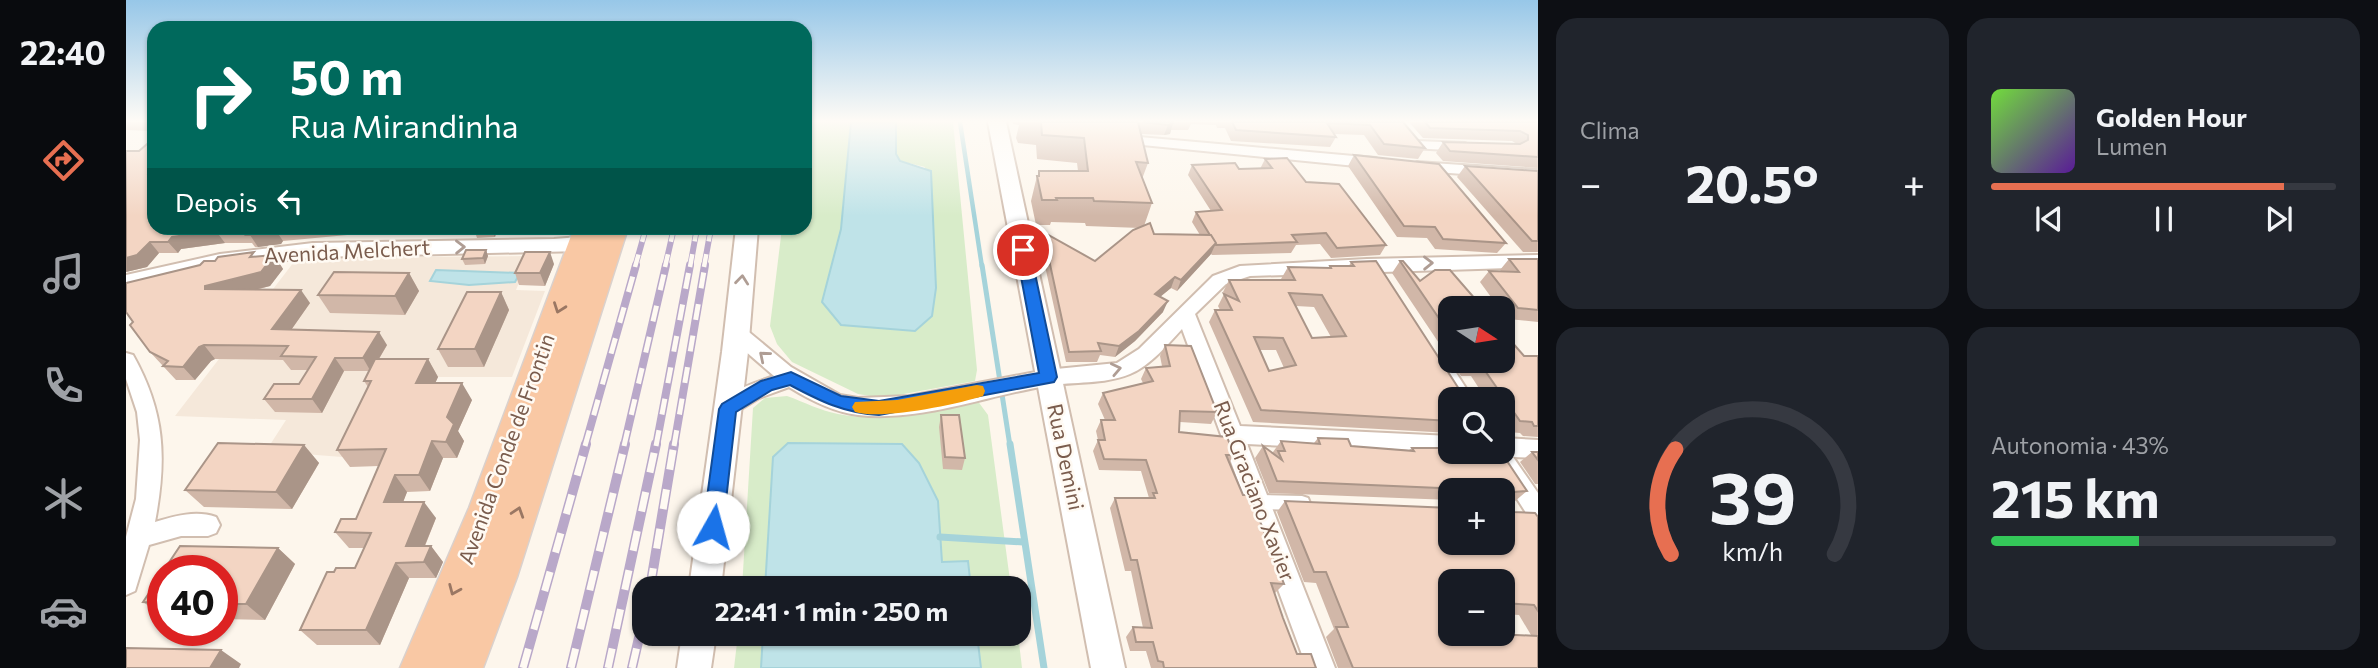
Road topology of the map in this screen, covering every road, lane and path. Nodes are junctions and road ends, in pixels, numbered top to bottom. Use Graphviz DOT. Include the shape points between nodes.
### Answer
graph roads {
  1 [pos="1008,153"];
  2 [pos="1286,153"];
  3 [pos="1424,153"];
  4 [pos="1437,169"];
  5 [pos="1538,175"];
  6 [pos="1455,189"];
  7 [pos="565,235"];
  8 [pos="598,235"];
  9 [pos="598,235"];
  10 [pos="746,235"];
  11 [pos="1500,241"];
  12 [pos="1518,261"];
  13 [pos="1538,261"];
  14 [pos="1374,264"];
  15 [pos="126,283"];
  16 [pos="1389,286"];
  17 [pos="1186,314"];
  18 [pos="737,333"];
  19 [pos="1434,354"];
  20 [pos="126,360"];
  21 [pos="1048,377"];
  22 [pos="791,378"];
  23 [pos="1455,387"];
  24 [pos="728,409"];
  25 [pos="1234,435"];
  26 [pos="1438,444"];
  27 [pos="1515,448"];
  28 [pos="1538,449"];
  29 [pos="1506,464"];
  30 [pos="1258,502"];
  31 [pos="1313,504"];
  32 [pos="1515,513"];
  33 [pos="1538,513"];
  34 [pos="208,525"];
  35 [pos="138,537"];
  36 [pos="707,576"];
  37 [pos="126,583"];
  38 [pos="697,646"];
  39 [pos="422,668"];
  40 [pos="461,668"];
  41 [pos="694,668"];
  42 [pos="1108,668"];
  43 [pos="1321,668"];
  1 -- 21 [label="street, Rua Demini"];
  2 -- 4 [label="street"];
  3 -- 4 [label="street"];
  4 -- 5 [label="street"];
  4 -- 6 [label="street"];
  15 -- 7 [label="street, Avenida Melchert, one-way" via="220,261 313,250"];
  8 -- 39 [label="highway, Avenida Conde de Frontin, one-way"];
  40 -- 9 [label="highway, Avenida Conde de Frontin, one-way" via="496,577"];
  18 -- 10 [label="street, one-way"];
  11 -- 12 [label="street"];
  12 -- 13 [label="street"];
  14 -- 12 [label="street, one-way"];
  14 -- 16 [label="street"];
  14 -- 17 [label="street" via="1230,275"];
  21 -- 17 [label="street, one-way" via="1131,366"];
  17 -- 25 [label="street, Rua Graciano Xavier"];
  22 -- 18 [label="street, one-way"];
  18 -- 24 [label="street"];
  19 -- 23 [label="street"];
  20 -- 35 [label="street" via="146,398 152,444"];
  21 -- 22 [label="street" via="897,407 837,402"];
  21 -- 42 [label="street, Rua Demini"];
  22 -- 24 [label="street" via="752,392"];
  24 -- 36 [label="street"];
  25 -- 26 [label="street"];
  25 -- 30 [label="street, Rua Graciano Xavier"];
  27 -- 28 [label="street"];
  29 -- 33 [label="street"];
  30 -- 31 [label="street"];
  30 -- 43 [label="street, Rua Graciano Xavier"];
  32 -- 33 [label="street"];
  34 -- 35 [label="street" via="181,525"];
  35 -- 37 [label="street"];
  38 -- 41 [label="street"];
}
